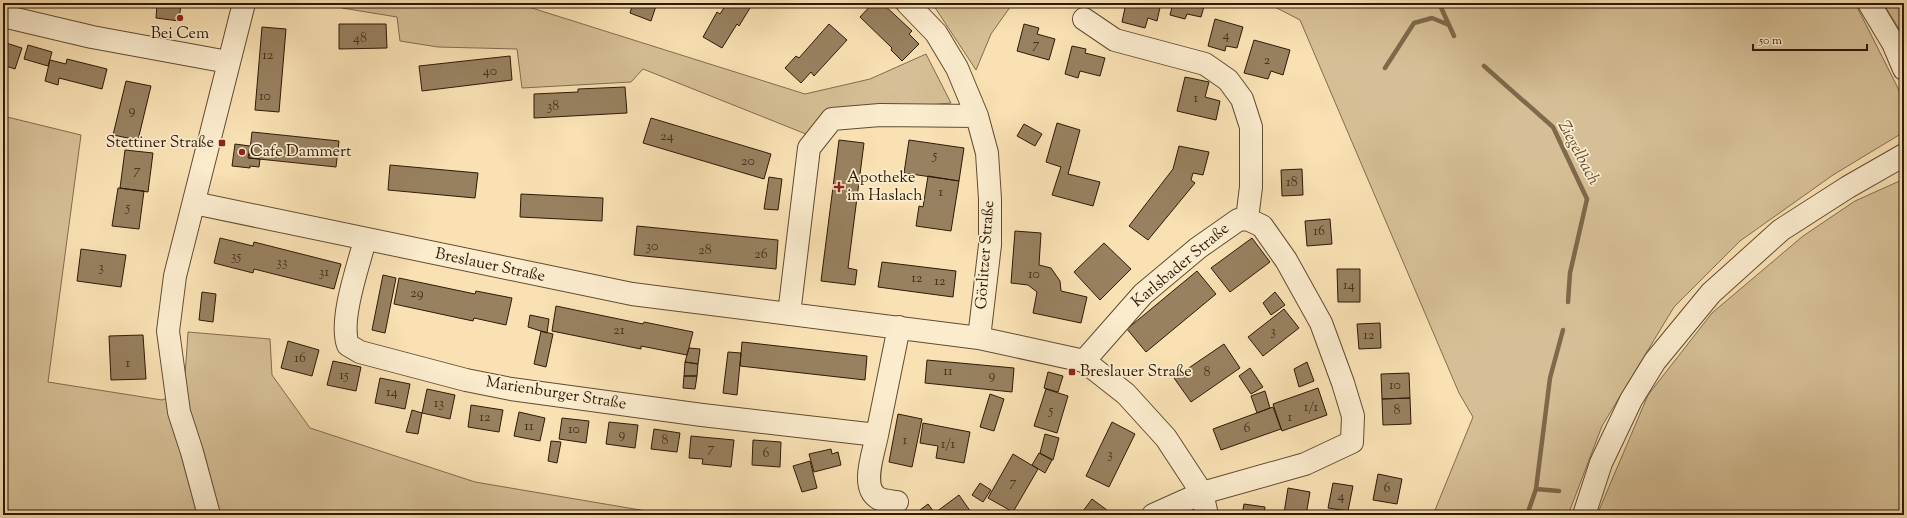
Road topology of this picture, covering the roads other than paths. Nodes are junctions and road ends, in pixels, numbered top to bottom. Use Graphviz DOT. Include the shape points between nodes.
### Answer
graph roads {
  1 [pos="244,3"];
  2 [pos="907,3"];
  3 [pos="1869,3"];
  4 [pos="3,16"];
  5 [pos="1084,19"];
  6 [pos="228,62"];
  7 [pos="1904,68"];
  8 [pos="977,116"];
  9 [pos="1904,155"];
  10 [pos="194,203"];
  11 [pos="1247,219"];
  12 [pos="365,240"];
  13 [pos="789,314"];
  14 [pos="899,327"];
  15 [pos="979,338"];
  16 [pos="1084,362"];
  17 [pos="878,435"];
  18 [pos="1202,493"];
  19 [pos="897,502"];
  20 [pos="209,515"];
  21 [pos="1154,515"];
  22 [pos="1207,515"];
  23 [pos="1584,515"];
  1 -- 6 [label="street"];
  2 -- 8 [label="street, Görlitzer Straße" via="945,46"];
  3 -- 7 [label="street" via="1893,43"];
  4 -- 6 [label="street" via="92,37"];
  5 -- 11 [label="street" via="1115,40 1205,64 1228,80 1242,99 1251,127 1251,187"];
  6 -- 10 [label="street"];
  8 -- 13 [label="street" via="880,115 832,119 809,148"];
  8 -- 15 [label="street, Görlitzer Straße" via="987,153 990,199 990,245"];
  9 -- 23 [label="street" via="1781,230 1711,293 1655,362 1631,400 1601,463"];
  10 -- 12 [label="street, Breslauer Straße"];
  10 -- 20 [label="street" via="175,276 168,331 178,412"];
  11 -- 16 [label="street, Karlsbader Straße" via="1238,220 1198,248 1143,294"];
  11 -- 18 [label="street, Karlsbader Straße" via="1262,226 1286,260 1320,323 1353,416 1352,442 1305,464"];
  12 -- 13 [label="street, Breslauer Straße" via="632,294"];
  12 -- 17 [label="street, Marienburger Straße" via="346,319 345,335 348,345 360,352 466,380 512,389 702,416"];
  13 -- 14 [label="street, Breslauer Straße"];
  14 -- 15 [label="street, Breslauer Straße"];
  14 -- 17 [label="street"];
  15 -- 16 [label="street, Breslauer Straße"];
  16 -- 18 [label="street, Breslauer Straße" via="1126,394 1166,438"];
  17 -- 19 [label="street" via="868,479 870,491 879,498"];
  18 -- 21 [label="street"];
  18 -- 22 [label="street, Breslauer Straße"];
}
